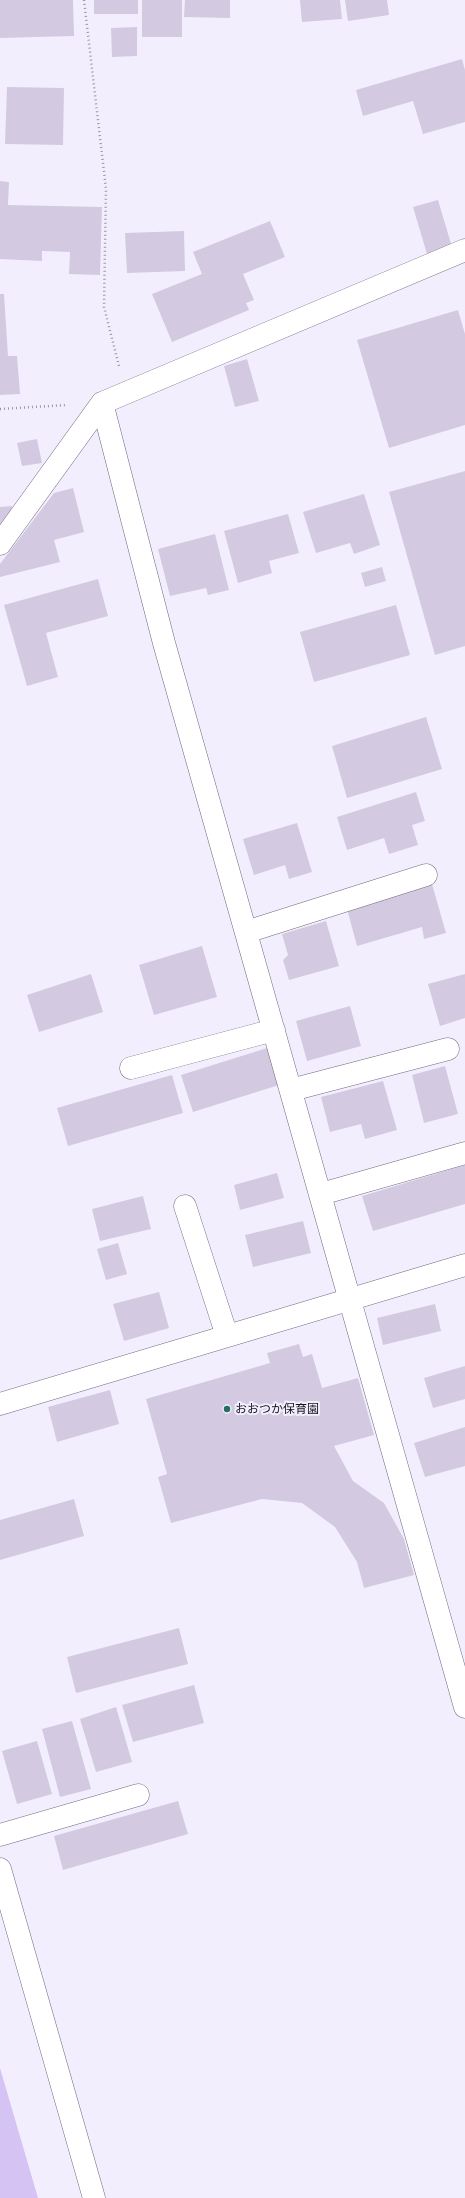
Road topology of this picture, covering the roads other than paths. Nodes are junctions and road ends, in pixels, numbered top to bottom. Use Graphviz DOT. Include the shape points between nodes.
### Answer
graph roads {
  1 [pos="465,250"];
  2 [pos="102,403"];
  3 [pos="0,544"];
  4 [pos="426,875"];
  5 [pos="246,932"];
  6 [pos="274,1030"];
  7 [pos="448,1049"];
  8 [pos="131,1068"];
  9 [pos="291,1090"];
  10 [pos="465,1153"];
  11 [pos="321,1194"];
  12 [pos="185,1206"];
  13 [pos="465,1265"];
  14 [pos="350,1299"];
  15 [pos="227,1336"];
  16 [pos="0,1404"];
  17 [pos="465,1707"];
  18 [pos="138,1795"];
  19 [pos="0,1836"];
  20 [pos="0,1869"];
  21 [pos="94,2198"];
  1 -- 2 [label="street"];
  2 -- 3 [label="street"];
  2 -- 5 [label="street" via="164,643"];
  4 -- 5 [label="street"];
  5 -- 6 [label="street"];
  6 -- 8 [label="street"];
  6 -- 9 [label="street"];
  7 -- 9 [label="street"];
  9 -- 11 [label="street"];
  10 -- 11 [label="street"];
  11 -- 14 [label="street"];
  12 -- 15 [label="street"];
  13 -- 14 [label="street"];
  14 -- 15 [label="street"];
  14 -- 17 [label="street"];
  15 -- 16 [label="street"];
  18 -- 19 [label="street"];
  20 -- 21 [label="street"];
}
